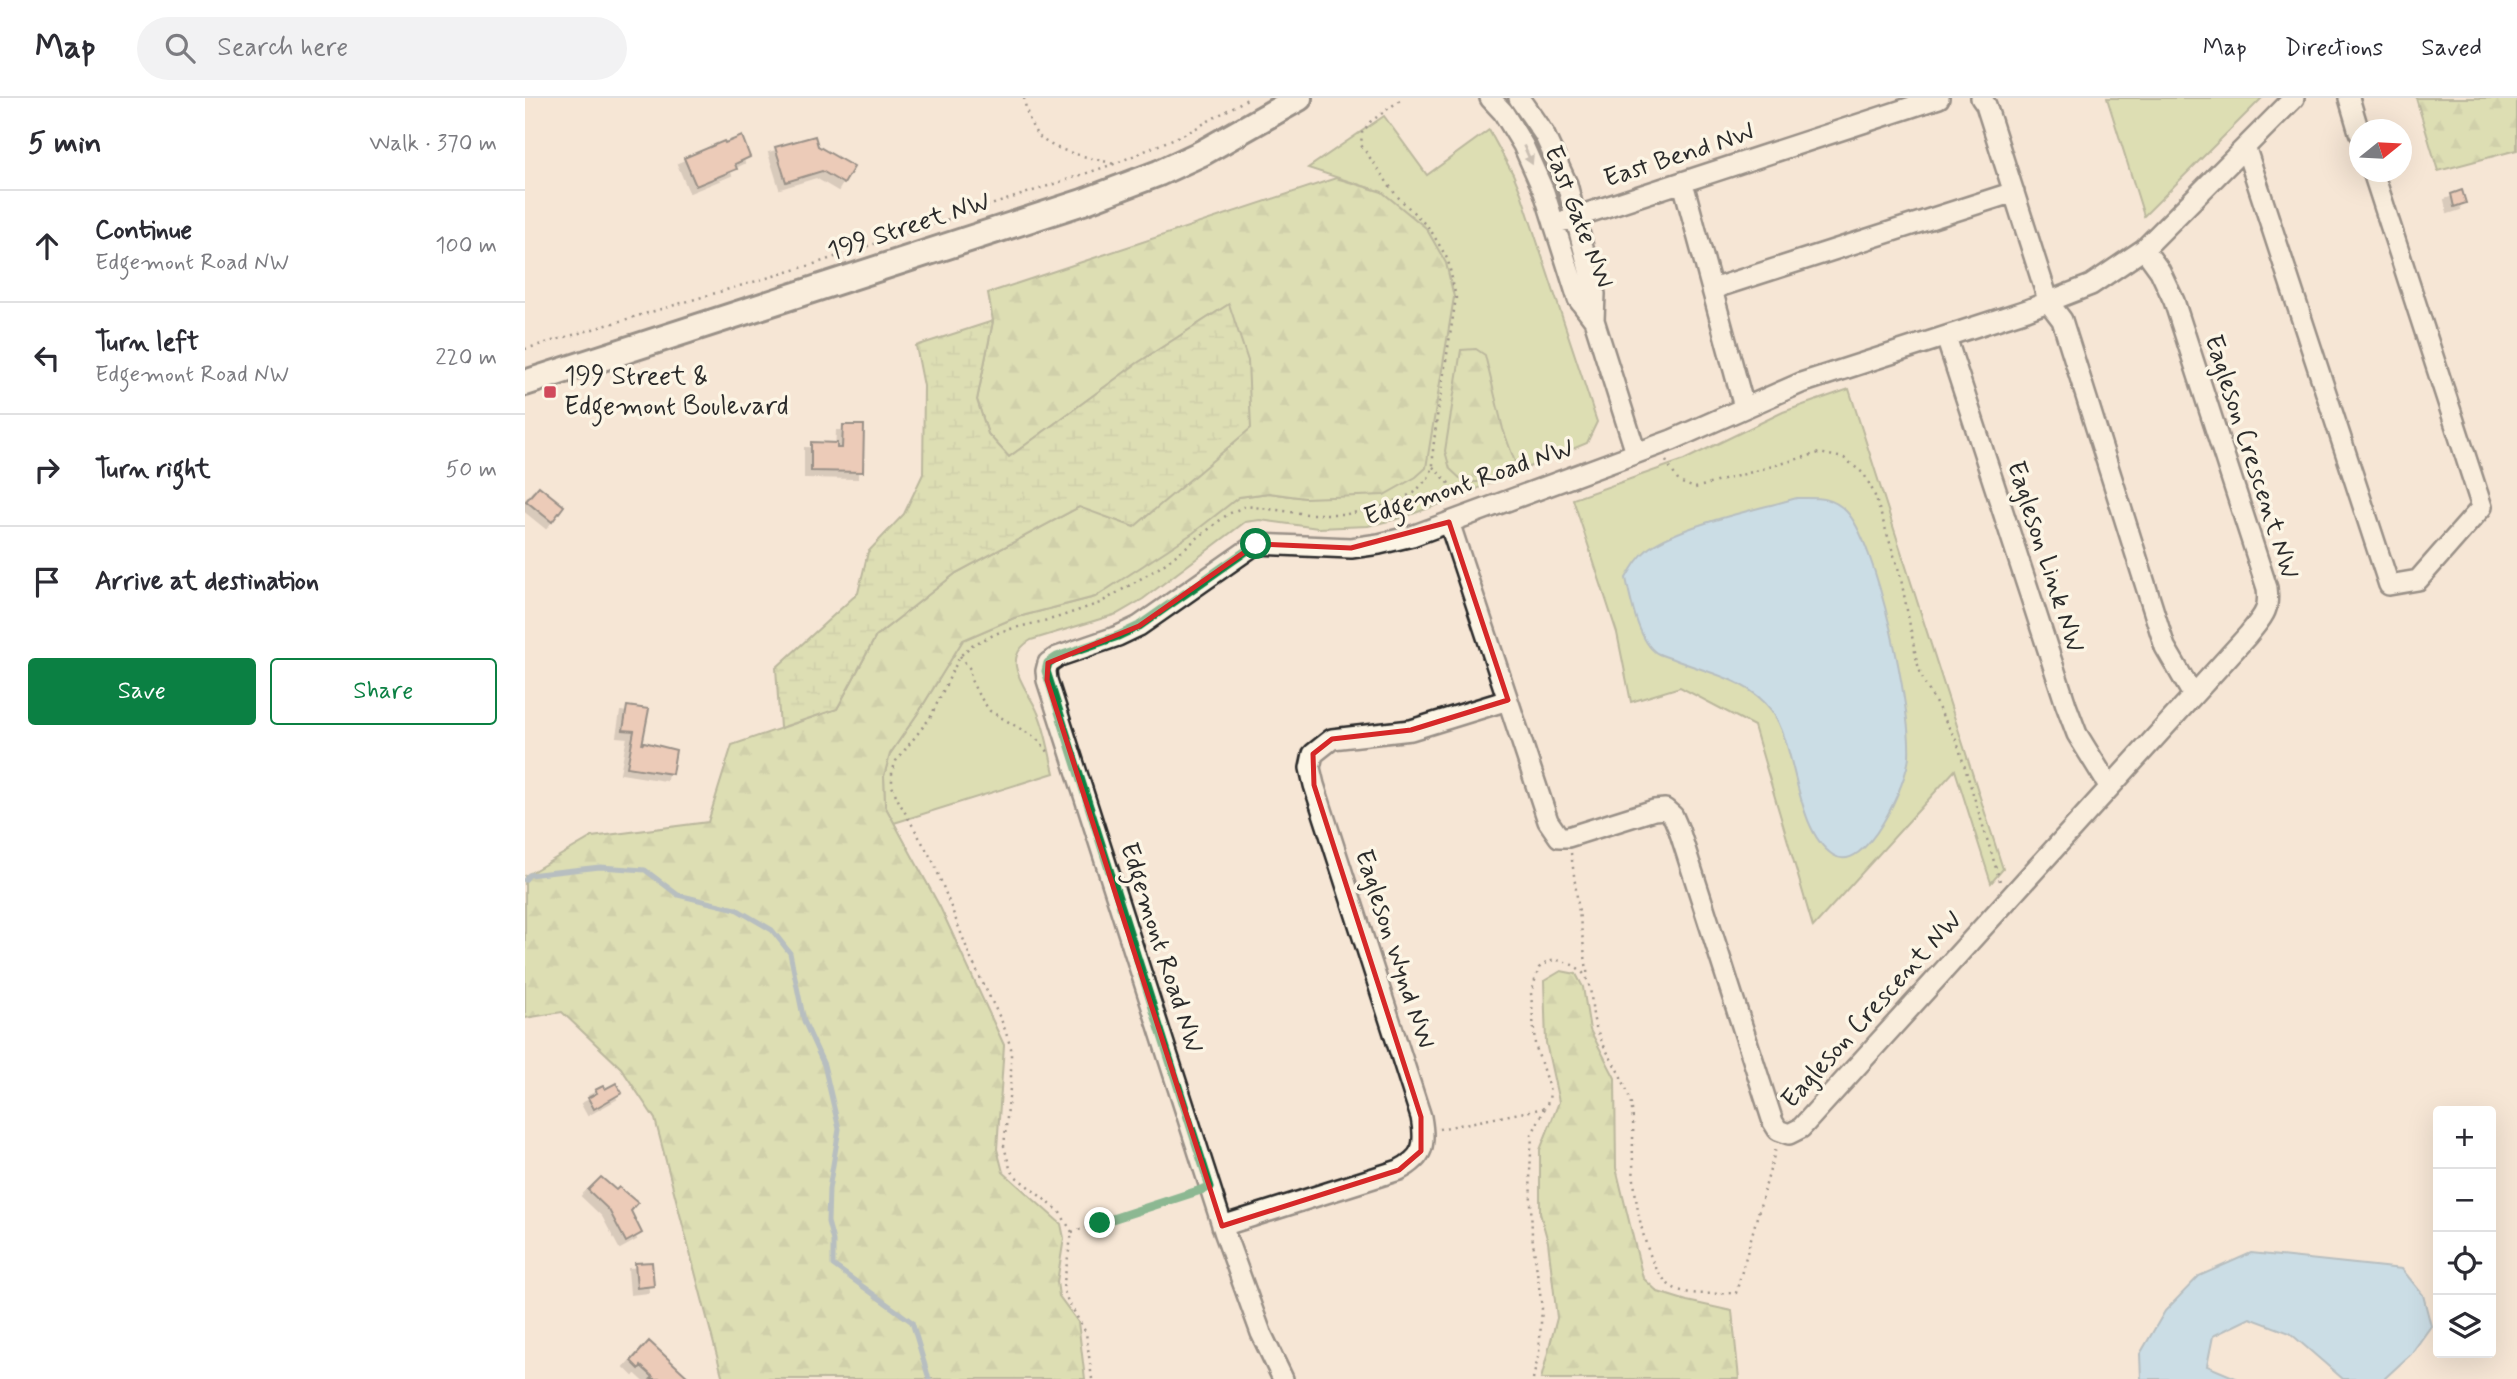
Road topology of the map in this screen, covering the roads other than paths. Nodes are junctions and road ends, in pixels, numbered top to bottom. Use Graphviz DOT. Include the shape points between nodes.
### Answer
graph roads {
  1 [pos="1299,98"];
  2 [pos="1490,98"];
  3 [pos="1519,98"];
  4 [pos="1939,98"];
  5 [pos="1981,98"];
  6 [pos="2294,98"];
  7 [pos="2349,98"];
  8 [pos="2356,119"];
  9 [pos="2246,149"];
  10 [pos="2376,182"];
  11 [pos="1683,183"];
  12 [pos="2014,192"];
  13 [pos="1576,218"];
  14 [pos="1554,224"];
  15 [pos="2144,249"];
  16 [pos="1711,289"];
  17 [pos="2049,303"];
  18 [pos="1594,320"];
  19 [pos="1946,337"];
  20 [pos="525,383"];
  21 [pos="1744,407"];
  22 [pos="1636,453"];
  23 [pos="1456,519"];
  24 [pos="2193,695"];
  25 [pos="1508,700"];
  26 [pos="2109,786"];
  27 [pos="1222,1226"];
  28 [pos="1283,1379"];
  1 -- 20 [label="main road, 199 Street NW" via="1202,153 1083,202"];
  2 -- 14 [label="street, East Gate NW, one-way" via="1523,145"];
  3 -- 13 [label="street, East Gate NW" via="1557,160"];
  4 -- 11 [label="street, East Bend NW"];
  5 -- 12 [label="street"];
  6 -- 9 [label="street, Edgemont Road NW"];
  7 -- 8 [label="street"];
  9 -- 10 [label="street" via="2389,585 2418,580 2482,506"];
  9 -- 15 [label="street, Edgemont Road NW"];
  11 -- 13 [label="street, East Bend NW"];
  11 -- 16 [label="street"];
  12 -- 16 [label="street"];
  12 -- 17 [label="street"];
  13 -- 14 [label="street, East Bend NW"];
  13 -- 18 [label="street, East Gate NW" via="1595,294"];
  14 -- 18 [label="street, East Gate NW" via="1578,299"];
  15 -- 17 [label="street, Edgemont Road NW" via="2091,285"];
  15 -- 24 [label="street, Eagleson Crescent NW" via="2174,301 2269,601 2267,611"];
  16 -- 21 [label="street"];
  17 -- 19 [label="street, Edgemont Road NW"];
  17 -- 24 [label="street" via="2062,320 2165,647"];
  18 -- 22 [label="street, East Gate NW"];
  19 -- 21 [label="street, Edgemont Road NW" via="1801,383"];
  19 -- 26 [label="street, Eagleson Link NW" via="2066,705 2077,734"];
  21 -- 22 [label="street, Edgemont Road NW"];
  22 -- 23 [label="street, Edgemont Road NW"];
  23 -- 25 [label="street"];
  23 -- 27 [label="street, Edgemont Road NW" via="1379,544 1351,548 1256,544 1139,626 1048,663 1047,680"];
  24 -- 26 [label="street, Eagleson Crescent NW"];
  25 -- 26 [label="street, Eagleson Crescent NW" via="1548,821 1559,836 1654,810 1665,809 1673,816 1769,1109 1778,1130 1789,1134 1801,1128"];
  25 -- 27 [label="street, Eagleson Wynd NW" via="1411,730 1332,739 1313,754 1314,785 1421,1117 1422,1151 1399,1170"];
  27 -- 28 [label="street, Edgemont Road NW"];
}
